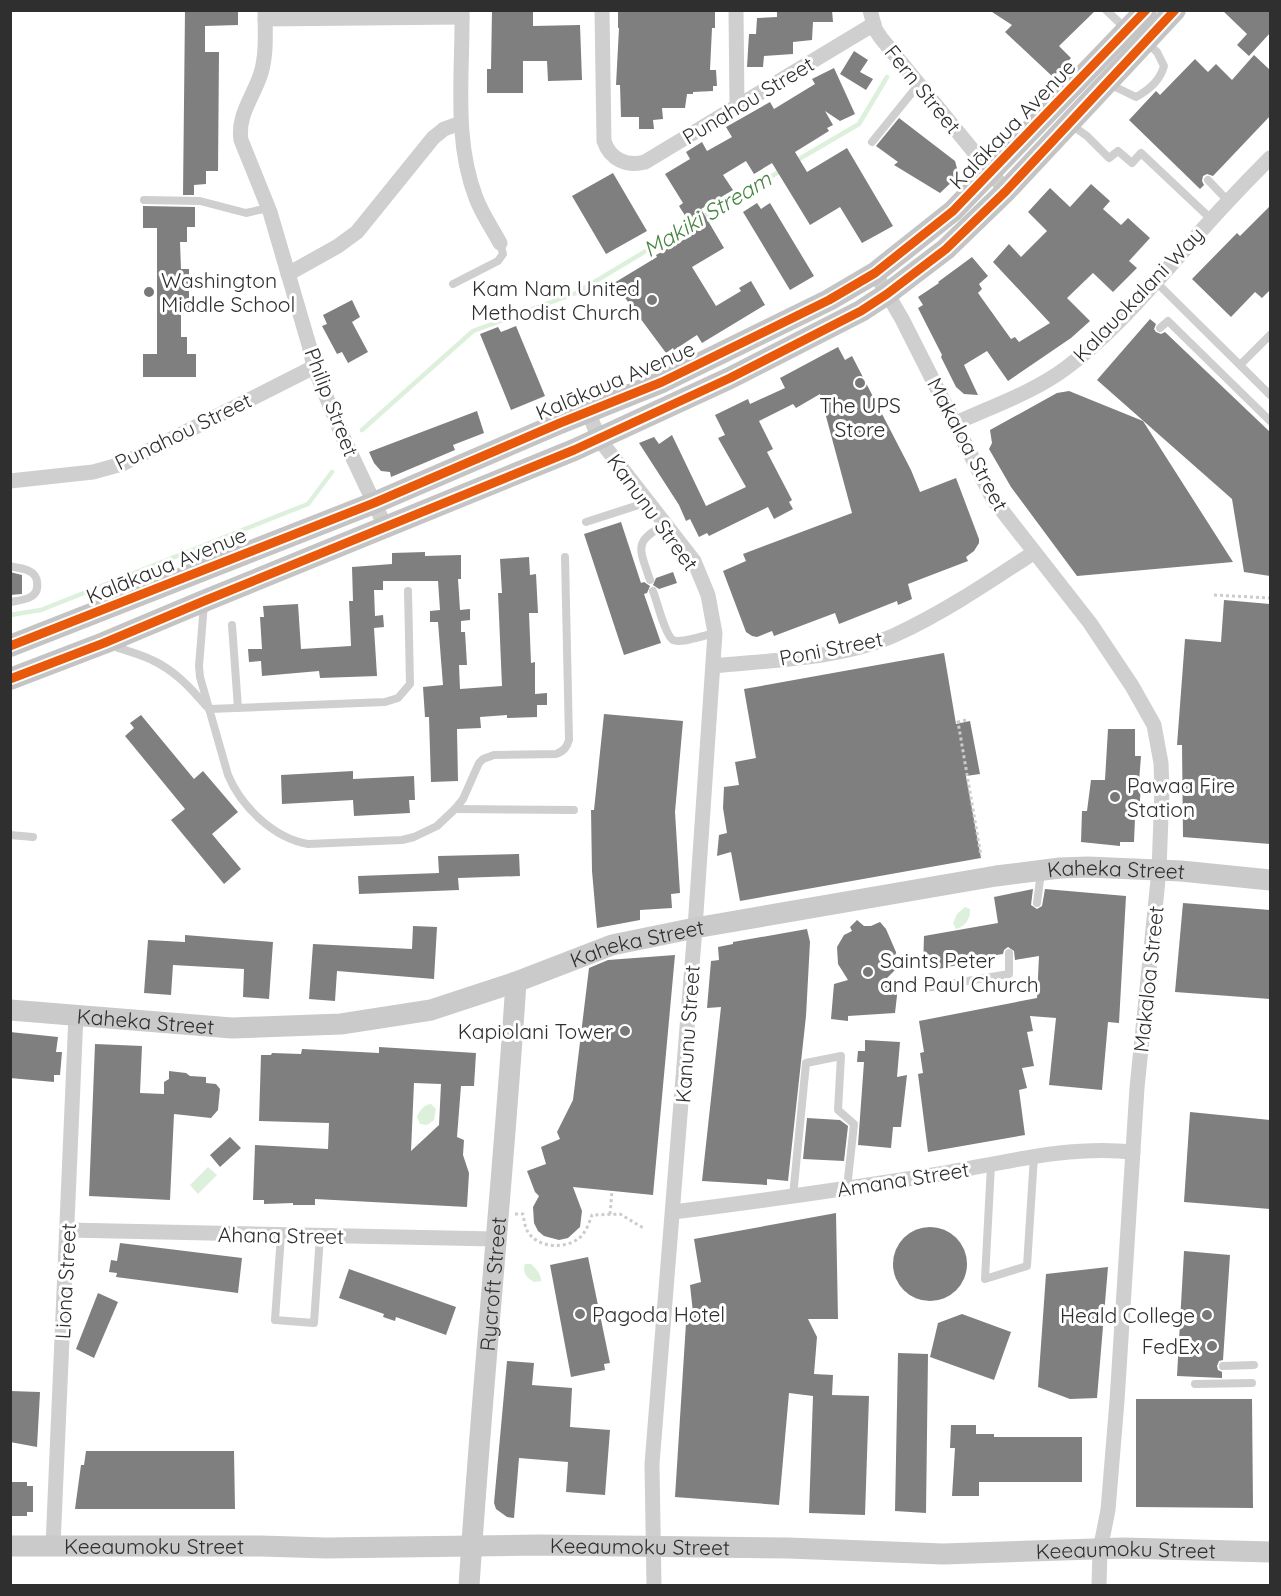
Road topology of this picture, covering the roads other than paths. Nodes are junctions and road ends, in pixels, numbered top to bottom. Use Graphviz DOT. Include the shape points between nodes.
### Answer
graph roads {
  1 [pos="602,10"];
  2 [pos="736,10"];
  3 [pos="1106,10"];
  4 [pos="1146,10"];
  5 [pos="1175,10"];
  6 [pos="462,14"];
  7 [pos="265,15"];
  8 [pos="872,17"];
  9 [pos="1127,30"];
  10 [pos="1146,43"];
  11 [pos="1108,83"];
  12 [pos="919,84"];
  13 [pos="737,106"];
  14 [pos="461,123"];
  15 [pos="1069,123"];
  16 [pos="872,142"];
  17 [pos="1270,158"];
  18 [pos="992,172"];
  19 [pos="1208,180"];
  20 [pos="1006,191"];
  21 [pos="144,200"];
  22 [pos="1228,201"];
  23 [pos="268,207"];
  24 [pos="1211,219"];
  25 [pos="501,243"];
  26 [pos="875,273"];
  27 [pos="288,274"];
  28 [pos="1156,282"];
  29 [pos="453,284"];
  30 [pos="887,294"];
  31 [pos="1160,328"];
  32 [pos="1270,335"];
  33 [pos="1240,365"];
  34 [pos="314,367"];
  35 [pos="1270,395"];
  36 [pos="588,411"];
  37 [pos="1270,421"];
  38 [pos="956,423"];
  39 [pos="599,439"];
  40 [pos="10,481"];
  41 [pos="648,502"];
  42 [pos="374,503"];
  43 [pos="586,522"];
  44 [pos="666,524"];
  45 [pos="385,526"];
  46 [pos="1034,553"];
  47 [pos="565,557"];
  48 [pos="10,566"];
  49 [pos="650,580"];
  50 [pos="408,591"];
  51 [pos="653,591"];
  52 [pos="204,600"];
  53 [pos="10,602"];
  54 [pos="232,625"];
  55 [pos="715,633"];
  56 [pos="104,643"];
  57 [pos="10,646"];
  58 [pos="714,666"];
  59 [pos="10,679"];
  60 [pos="237,708"];
  61 [pos="209,709"];
  62 [pos="455,809"];
  63 [pos="574,810"];
  64 [pos="10,835"];
  65 [pos="33,837"];
  66 [pos="1041,870"];
  67 [pos="1159,870"];
  68 [pos="1270,880"];
  69 [pos="1036,903"];
  70 [pos="695,928"];
  71 [pos="1009,953"];
  72 [pos="516,982"];
  73 [pos="926,988"];
  74 [pos="10,1010"];
  75 [pos="76,1015"];
  76 [pos="1133,1152"];
  77 [pos="1034,1156"];
  78 [pos="991,1165"];
  79 [pos="847,1188"];
  80 [pos="793,1197"];
  81 [pos="673,1212"];
  82 [pos="67,1230"];
  83 [pos="281,1235"];
  84 [pos="320,1236"];
  85 [pos="495,1239"];
  86 [pos="1254,1365"];
  87 [pos="1223,1366"];
  88 [pos="1252,1383"];
  89 [pos="1195,1384"];
  90 [pos="10,1546"];
  91 [pos="52,1546"];
  92 [pos="471,1546"];
  93 [pos="654,1548"];
  94 [pos="1100,1550"];
  95 [pos="1270,1552"];
  96 [pos="469,1586"];
  97 [pos="654,1586"];
  98 [pos="1099,1586"];
  1 -- 13 [label="street, Punahou Street" via="603,134 606,147 619,160 645,162"];
  2 -- 13 [label="street"];
  3 -- 9 [label="lane"];
  4 -- 9 [label="main road, Kalākaua Avenue"];
  5 -- 10 [label="main road, Kalākaua Avenue"];
  6 -- 7 [label="street"];
  6 -- 14 [label="street"];
  7 -- 23 [label="street, Philip Street" via="264,61 240,132"];
  8 -- 12 [label="street, Fern Street" via="881,38"];
  8 -- 13 [label="street, Punahou Street"];
  9 -- 18 [label="main road, Kalākaua Avenue"];
  10 -- 11 [label="main road, Kalākaua Avenue"];
  10 -- 11 [label="lane" via="1157,52 1164,66 1149,91 1136,97"];
  11 -- 15 [label="main road, Kalākaua Avenue"];
  12 -- 16 [label="lane"];
  12 -- 18 [label="street, Fern Street"];
  14 -- 25 [label="street" via="472,190"];
  14 -- 27 [label="street" via="433,138 357,232"];
  15 -- 20 [label="main road, Kalākaua Avenue"];
  15 -- 24 [label="lane" via="1109,158 1118,151 1132,162 1141,153"];
  17 -- 22 [label="street, Kalauokalani Way"];
  18 -- 20 [label="street, Fern Street"];
  18 -- 26 [label="main road, Kalākaua Avenue" via="953,211"];
  19 -- 22 [label="lane"];
  20 -- 30 [label="main road, Kalākaua Avenue" via="945,249"];
  21 -- 23 [label="lane" via="200,201 246,213"];
  22 -- 24 [label="street, Kalauokalani Way"];
  23 -- 27 [label="street, Philip Street"];
  24 -- 28 [label="street, Kalauokalani Way"];
  25 -- 29 [label="lane" via="498,261"];
  26 -- 30 [label="street, Makaloa Street"];
  26 -- 36 [label="main road, Kalākaua Avenue" via="708,360"];
  27 -- 34 [label="street, Philip Street"];
  28 -- 33 [label="lane"];
  28 -- 38 [label="street, Kalauokalani Way" via="1065,369"];
  30 -- 38 [label="street, Makaloa Street"];
  30 -- 39 [label="main road, Kalākaua Avenue" via="730,378"];
  31 -- 37 [label="lane" via="1168,321"];
  32 -- 33 [label="lane"];
  33 -- 35 [label="lane"];
  34 -- 40 [label="street, Punahou Street" via="122,464 93,472"];
  34 -- 42 [label="street, Philip Street"];
  36 -- 39 [label="street, Kanunu Street"];
  36 -- 42 [label="main road, Kalākaua Avenue"];
  38 -- 46 [label="street, Makaloa Street" via="993,499"];
  39 -- 41 [label="street, Kanunu Street"];
  39 -- 45 [label="main road, Kalākaua Avenue"];
  41 -- 43 [label="lane"];
  41 -- 44 [label="street, Kanunu Street"];
  42 -- 45 [label="street, Philip Street"];
  42 -- 57 [label="main road, Kalākaua Avenue"];
  44 -- 49 [label="lane" via="642,542 641,552"];
  44 -- 55 [label="street, Kanunu Street" via="694,561 708,595"];
  45 -- 52 [label="main road, Kalākaua Avenue"];
  46 -- 58 [label="street, Poni Street" via="894,636 809,657"];
  46 -- 67 [label="street, Makaloa Street" via="1090,623 1154,725 1162,772"];
  47 -- 62 [label="lane" via="567,745 556,754 488,756 479,764"];
  48 -- 53 [label="lane" via="30,571 38,586 29,598"];
  50 -- 60 [label="lane" via="410,684 398,698 385,702"];
  51 -- 55 [label="lane" via="673,640"];
  52 -- 56 [label="main road, Kalākaua Avenue"];
  52 -- 61 [label="lane" via="199,666"];
  54 -- 60 [label="lane"];
  55 -- 58 [label="street, Kanunu Street"];
  56 -- 59 [label="main road, Kalākaua Avenue"];
  56 -- 61 [label="lane" via="152,659 189,687"];
  58 -- 70 [label="street, Kanunu Street"];
  60 -- 61 [label="lane"];
  61 -- 62 [label="lane" via="234,789 264,824 290,840 308,844 402,840 426,832"];
  62 -- 63 [label="lane"];
  64 -- 65 [label="lane"];
  66 -- 67 [label="street, Kaheka Street"];
  66 -- 69 [label="lane"];
  66 -- 70 [label="street, Kaheka Street"];
  67 -- 68 [label="street, Kaheka Street"];
  67 -- 76 [label="street, Makaloa Street"];
  70 -- 72 [label="street, Kaheka Street" via="612,945"];
  70 -- 81 [label="street, Kanunu Street"];
  71 -- 73 [label="lane" via="1009,974"];
  72 -- 75 [label="street, Kaheka Street" via="431,1010 330,1025 232,1028"];
  72 -- 85 [label="street, Rycroft Street"];
  74 -- 75 [label="street, Kaheka Street"];
  75 -- 82 [label="street, Liona Street"];
  76 -- 77 [label="street, Amana Street" via="1087,1150"];
  76 -- 94 [label="street, Makaloa Street" via="1108,1510"];
  77 -- 78 [label="street, Amana Street"];
  77 -- 78 [label="lane" via="1027,1266 985,1279"];
  78 -- 79 [label="street, Amana Street"];
  79 -- 80 [label="street, Amana Street"];
  79 -- 80 [label="lane" via="854,1124 838,1110 842,1056 806,1063"];
  80 -- 81 [label="street, Amana Street"];
  81 -- 93 [label="street, Kanunu Street" via="652,1464"];
  82 -- 83 [label="street, Ahana Street"];
  82 -- 91 [label="street, Liona Street"];
  83 -- 84 [label="street, Ahana Street"];
  83 -- 84 [label="lane" via="275,1320 314,1323"];
  84 -- 85 [label="street, Ahana Street"];
  85 -- 92 [label="street, Rycroft Street"];
  86 -- 87 [label="lane"];
  88 -- 89 [label="lane"];
  90 -- 91 [label="street, Keeaumoku Street"];
  91 -- 92 [label="street, Keeaumoku Street"];
  92 -- 93 [label="street, Keeaumoku Street"];
  92 -- 96 [label="street, Rycroft Street"];
  93 -- 94 [label="street, Keeaumoku Street" via="943,1554"];
  93 -- 97 [label="street, Kanunu Street"];
  94 -- 95 [label="street, Keeaumoku Street"];
  94 -- 98 [label="street, Makaloa Street"];
}
